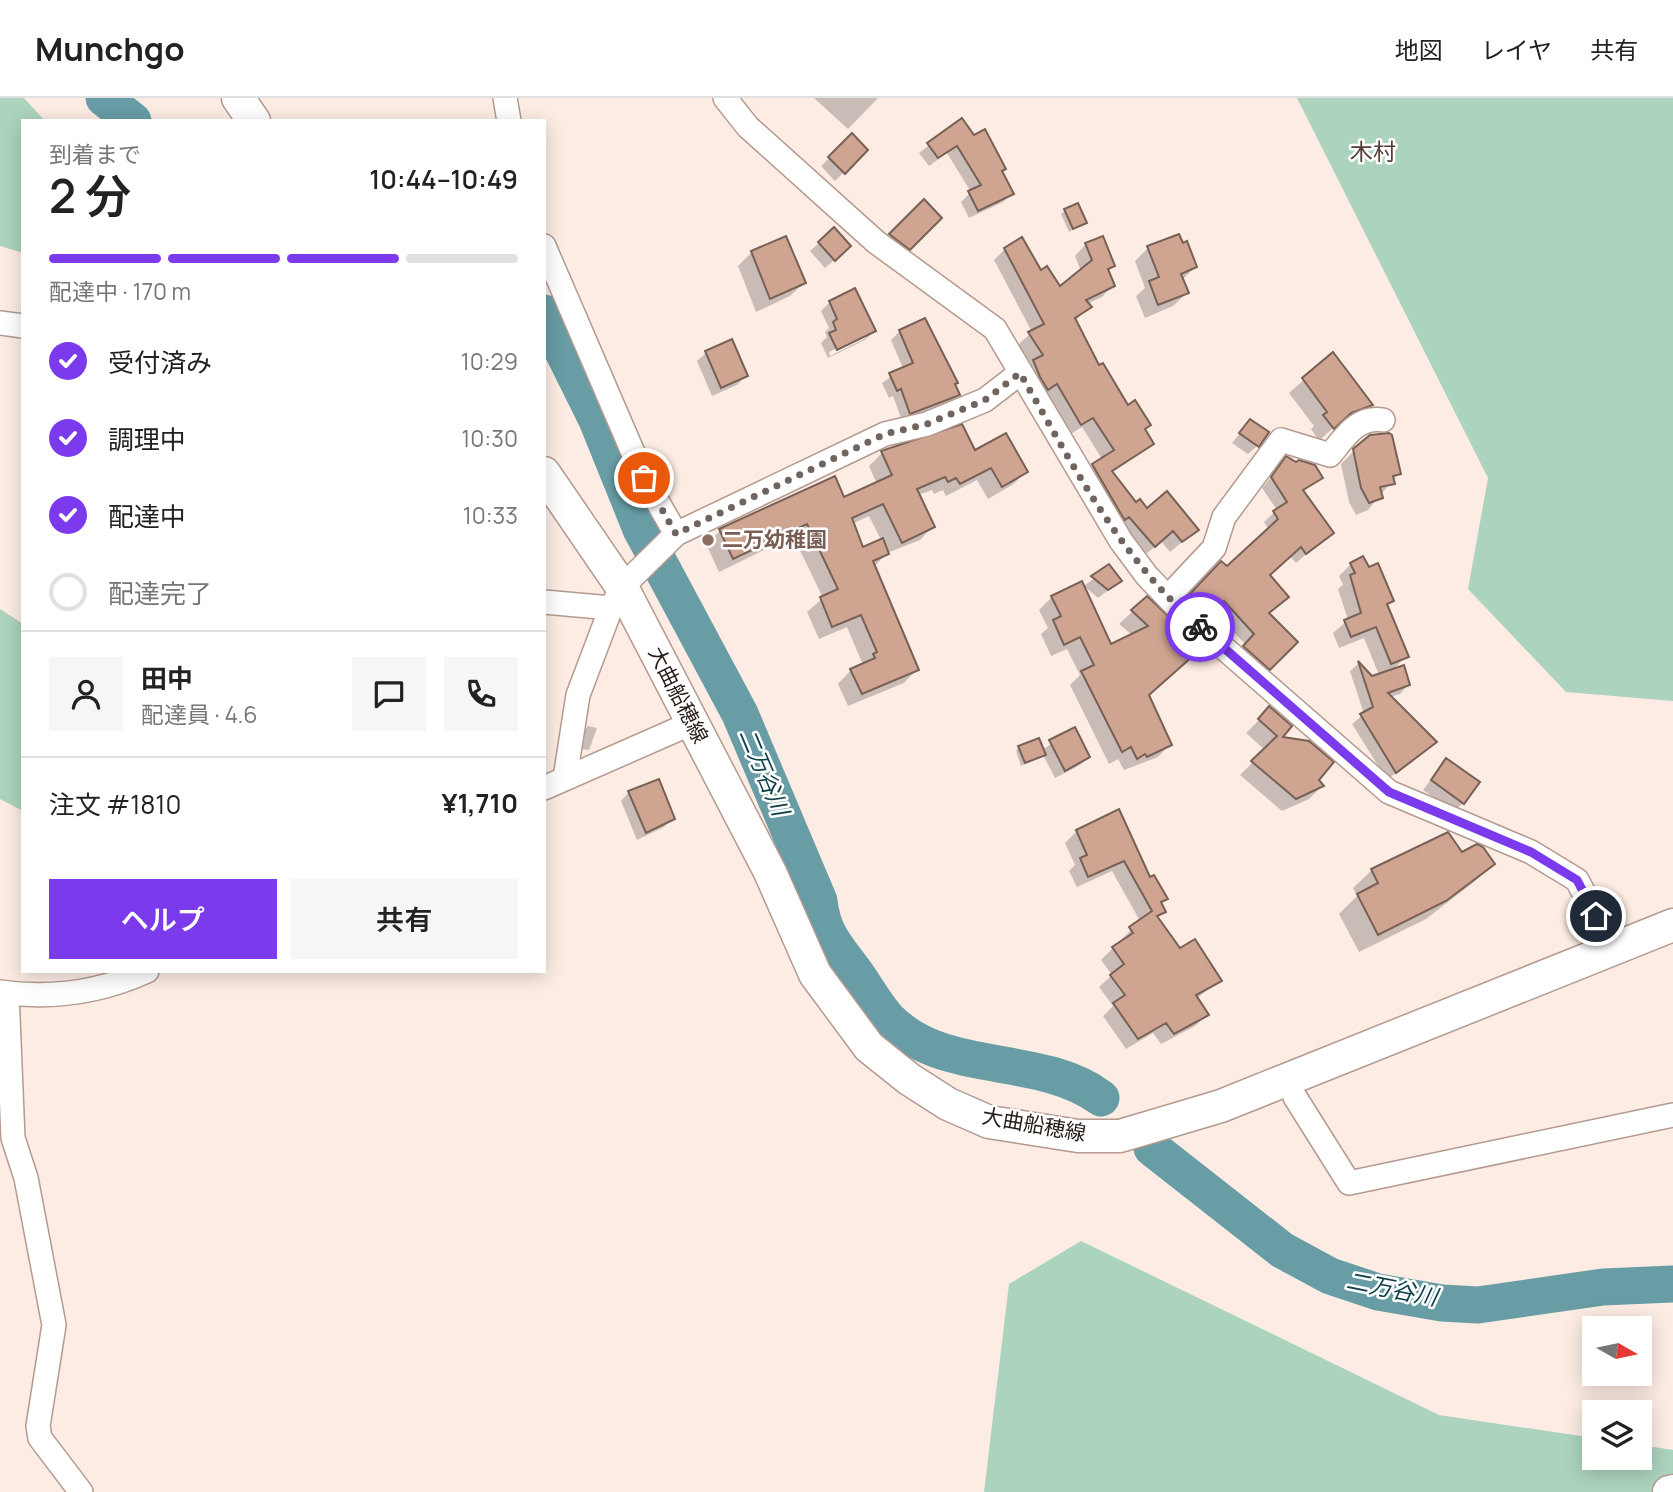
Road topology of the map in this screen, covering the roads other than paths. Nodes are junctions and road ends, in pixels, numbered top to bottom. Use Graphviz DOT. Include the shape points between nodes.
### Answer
graph roads {
  1 [pos="238,98"];
  2 [pos="506,98"];
  3 [pos="725,98"];
  4 [pos="253,119"];
  5 [pos="509,119"];
  6 [pos="546,251"];
  7 [pos="0,323"];
  8 [pos="21,326"];
  9 [pos="1020,373"];
  10 [pos="1383,420"];
  11 [pos="546,476"];
  12 [pos="676,534"];
  13 [pos="1168,597"];
  14 [pos="617,598"];
  15 [pos="546,602"];
  16 [pos="692,723"];
  17 [pos="555,783"];
  18 [pos="1673,925"];
  19 [pos="1613,948"];
  20 [pos="143,973"];
  21 [pos="4,992"];
  22 [pos="1295,1097"];
  23 [pos="1673,1115"];
  24 [pos="81,1492"];
  1 -- 4 [label="main road"];
  2 -- 5 [label="street"];
  3 -- 9 [label="street" via="748,127 876,242 995,329"];
  6 -- 12 [label="street" via="644,478"];
  7 -- 8 [label="street"];
  9 -- 12 [label="street" via="985,400 927,424 885,434"];
  9 -- 13 [label="street" via="1121,541"];
  10 -- 13 [label="street" via="1370,418 1353,427 1330,456 1281,440 1224,517 1214,548"];
  11 -- 14 [label="main road, 大曲船穂線"];
  12 -- 14 [label="street"];
  13 -- 19 [label="street" via="1389,792 1531,852 1577,880"];
  14 -- 15 [label="street"];
  14 -- 16 [label="main road, 大曲船穂線"];
  14 -- 17 [label="street" via="578,695"];
  16 -- 17 [label="street"];
  16 -- 19 [label="main road, 大曲船穂線" via="770,872 815,974 842,1012 869,1047 909,1079 948,1104 989,1122 1078,1136 1120,1136 1167,1124 1221,1107"];
  18 -- 19 [label="main road, 大曲船穂線"];
  20 -- 21 [label="street" via="121,983 56,995"];
  21 -- 24 [label="street" via="13,1138 26,1178 54,1325 38,1426 40,1438"];
  22 -- 23 [label="street" via="1349,1183"];
}
